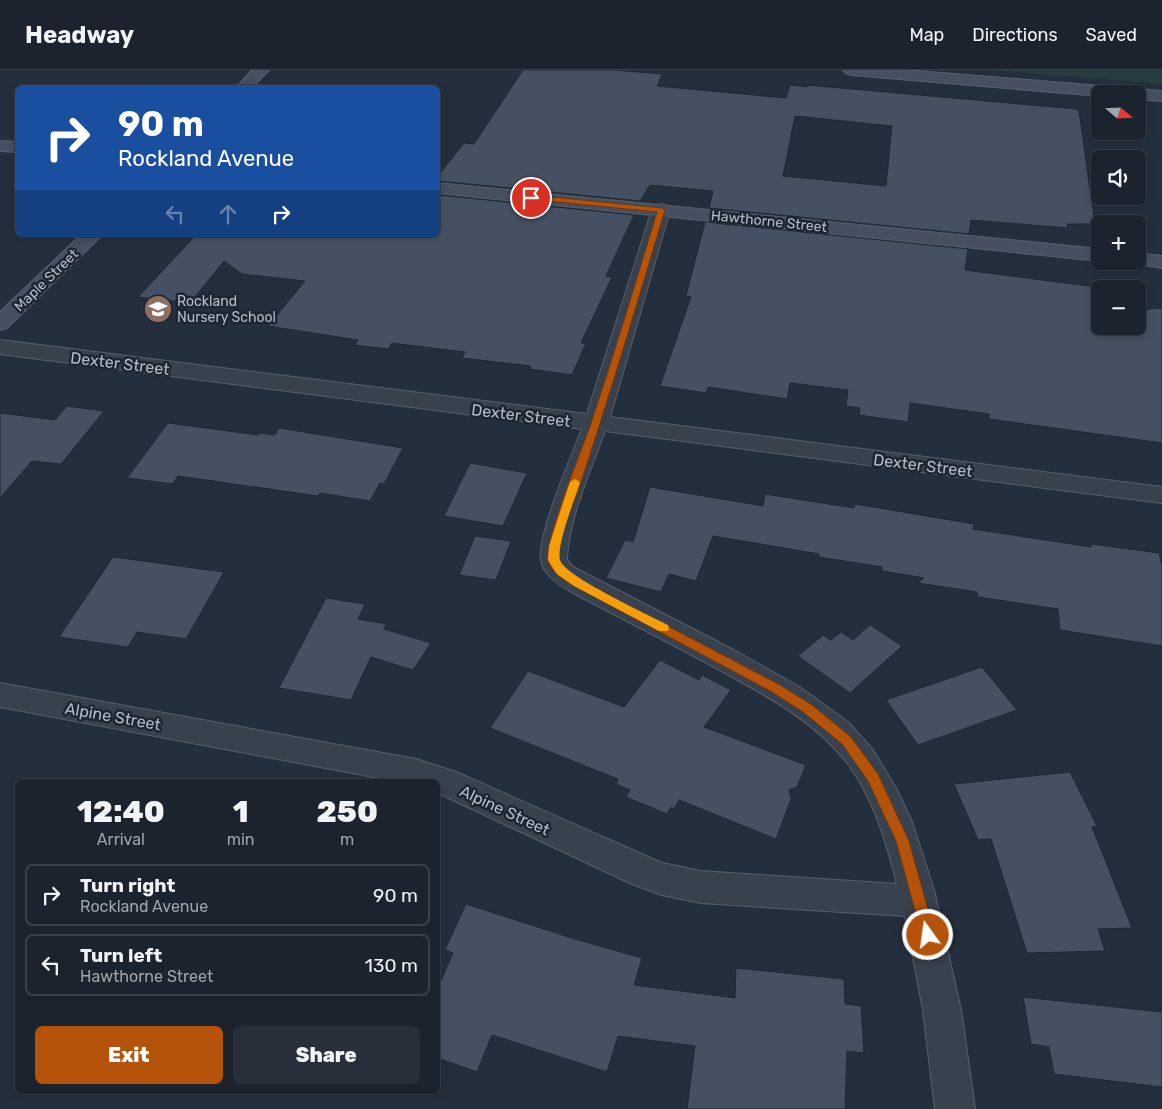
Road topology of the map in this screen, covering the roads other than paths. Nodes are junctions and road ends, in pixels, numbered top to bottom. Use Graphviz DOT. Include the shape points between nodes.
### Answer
graph roads {
  1 [pos="261,70"];
  2 [pos="851,70"];
  3 [pos="935,73"];
  4 [pos="246,85"];
  5 [pos="1091,89"];
  6 [pos="1146,95"];
  7 [pos="1162,96"];
  8 [pos="0,146"];
  9 [pos="15,147"];
  10 [pos="440,188"];
  11 [pos="662,210"];
  12 [pos="90,237"];
  13 [pos="1091,254"];
  14 [pos="1146,260"];
  15 [pos="1162,262"];
  16 [pos="0,324"];
  17 [pos="0,347"];
  18 [pos="595,424"];
  19 [pos="1162,495"];
  20 [pos="0,695"];
  21 [pos="436,779"];
  22 [pos="440,780"];
  23 [pos="919,901"];
  24 [pos="955,1109"];
  1 -- 4 [label="street"];
  2 -- 3 [label="street"];
  3 -- 5 [label="street"];
  6 -- 7 [label="street"];
  8 -- 9 [label="street"];
  10 -- 11 [label="street, Hawthorne Street"];
  11 -- 13 [label="street, Hawthorne Street"];
  11 -- 18 [label="street"];
  12 -- 16 [label="street, Maple Street"];
  14 -- 15 [label="street"];
  17 -- 18 [label="street, Dexter Street"];
  18 -- 19 [label="street, Dexter Street"];
  18 -- 23 [label="street" via="555,546 554,560 560,572 776,688 847,740 874,778 888,808 902,841"];
  20 -- 21 [label="street, Alpine Street" via="416,772"];
  22 -- 23 [label="street, Alpine Street" via="644,873 681,884"];
  23 -- 24 [label="street" via="944,1012"];
}
